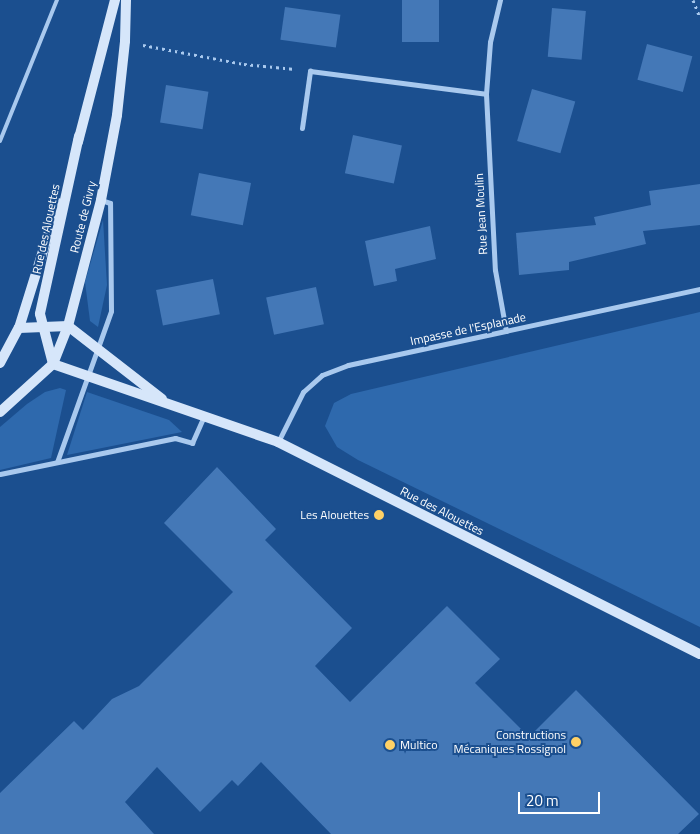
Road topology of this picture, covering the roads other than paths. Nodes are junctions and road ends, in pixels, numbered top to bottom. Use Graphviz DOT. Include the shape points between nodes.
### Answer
graph roads {
  1 [pos="56,0"];
  2 [pos="115,0"];
  3 [pos="126,0"];
  4 [pos="500,0"];
  5 [pos="486,94"];
  6 [pos="302,128"];
  7 [pos="2,133"];
  8 [pos="79,136"];
  9 [pos="0,141"];
  10 [pos="101,200"];
  11 [pos="700,288"];
  12 [pos="68,326"];
  13 [pos="43,327"];
  14 [pos="20,328"];
  15 [pos="506,331"];
  16 [pos="97,349"];
  17 [pos="0,363"];
  18 [pos="53,364"];
  19 [pos="85,377"];
  20 [pos="167,403"];
  21 [pos="0,412"];
  22 [pos="204,416"];
  23 [pos="278,442"];
  24 [pos="57,462"];
  25 [pos="0,474"];
  26 [pos="700,654"];
  1 -- 7 [label="lane"];
  2 -- 8 [label="street, Route de Givry"];
  3 -- 10 [label="street, Route de Givry" via="125,42 116,115"];
  4 -- 5 [label="street, Rue Jean Moulin" via="490,42"];
  5 -- 6 [label="street" via="310,71"];
  5 -- 15 [label="street, Rue Jean Moulin" via="495,270"];
  7 -- 9 [label="lane"];
  8 -- 13 [label="street, Rue des Alouettes" via="40,314"];
  8 -- 14 [label="street, Route de Givry"];
  10 -- 12 [label="street, Route de Givry"];
  10 -- 16 [label="street" via="110,203 111,311"];
  11 -- 15 [label="street, Impasse de l'Esplanade"];
  12 -- 13 [label="street"];
  12 -- 16 [label="street, Rue des Alouettes"];
  12 -- 18 [label="street, Route de Givry"];
  13 -- 14 [label="street"];
  13 -- 18 [label="street, Rue des Alouettes"];
  14 -- 17 [label="street, Route de Givry"];
  15 -- 23 [label="street, Impasse de l'Esplanade" via="348,365 322,375 303,392"];
  16 -- 19 [label="street"];
  16 -- 20 [label="street, Rue des Alouettes"];
  18 -- 19 [label="street, Rue des Alouettes"];
  18 -- 21 [label="street, Route de Givry"];
  19 -- 20 [label="street, Rue des Alouettes"];
  19 -- 24 [label="street"];
  20 -- 22 [label="street, Rue des Alouettes"];
  22 -- 23 [label="street, Rue des Alouettes"];
  22 -- 24 [label="street" via="192,443 175,438"];
  23 -- 26 [label="street, Rue des Alouettes"];
  24 -- 25 [label="street"];
}
